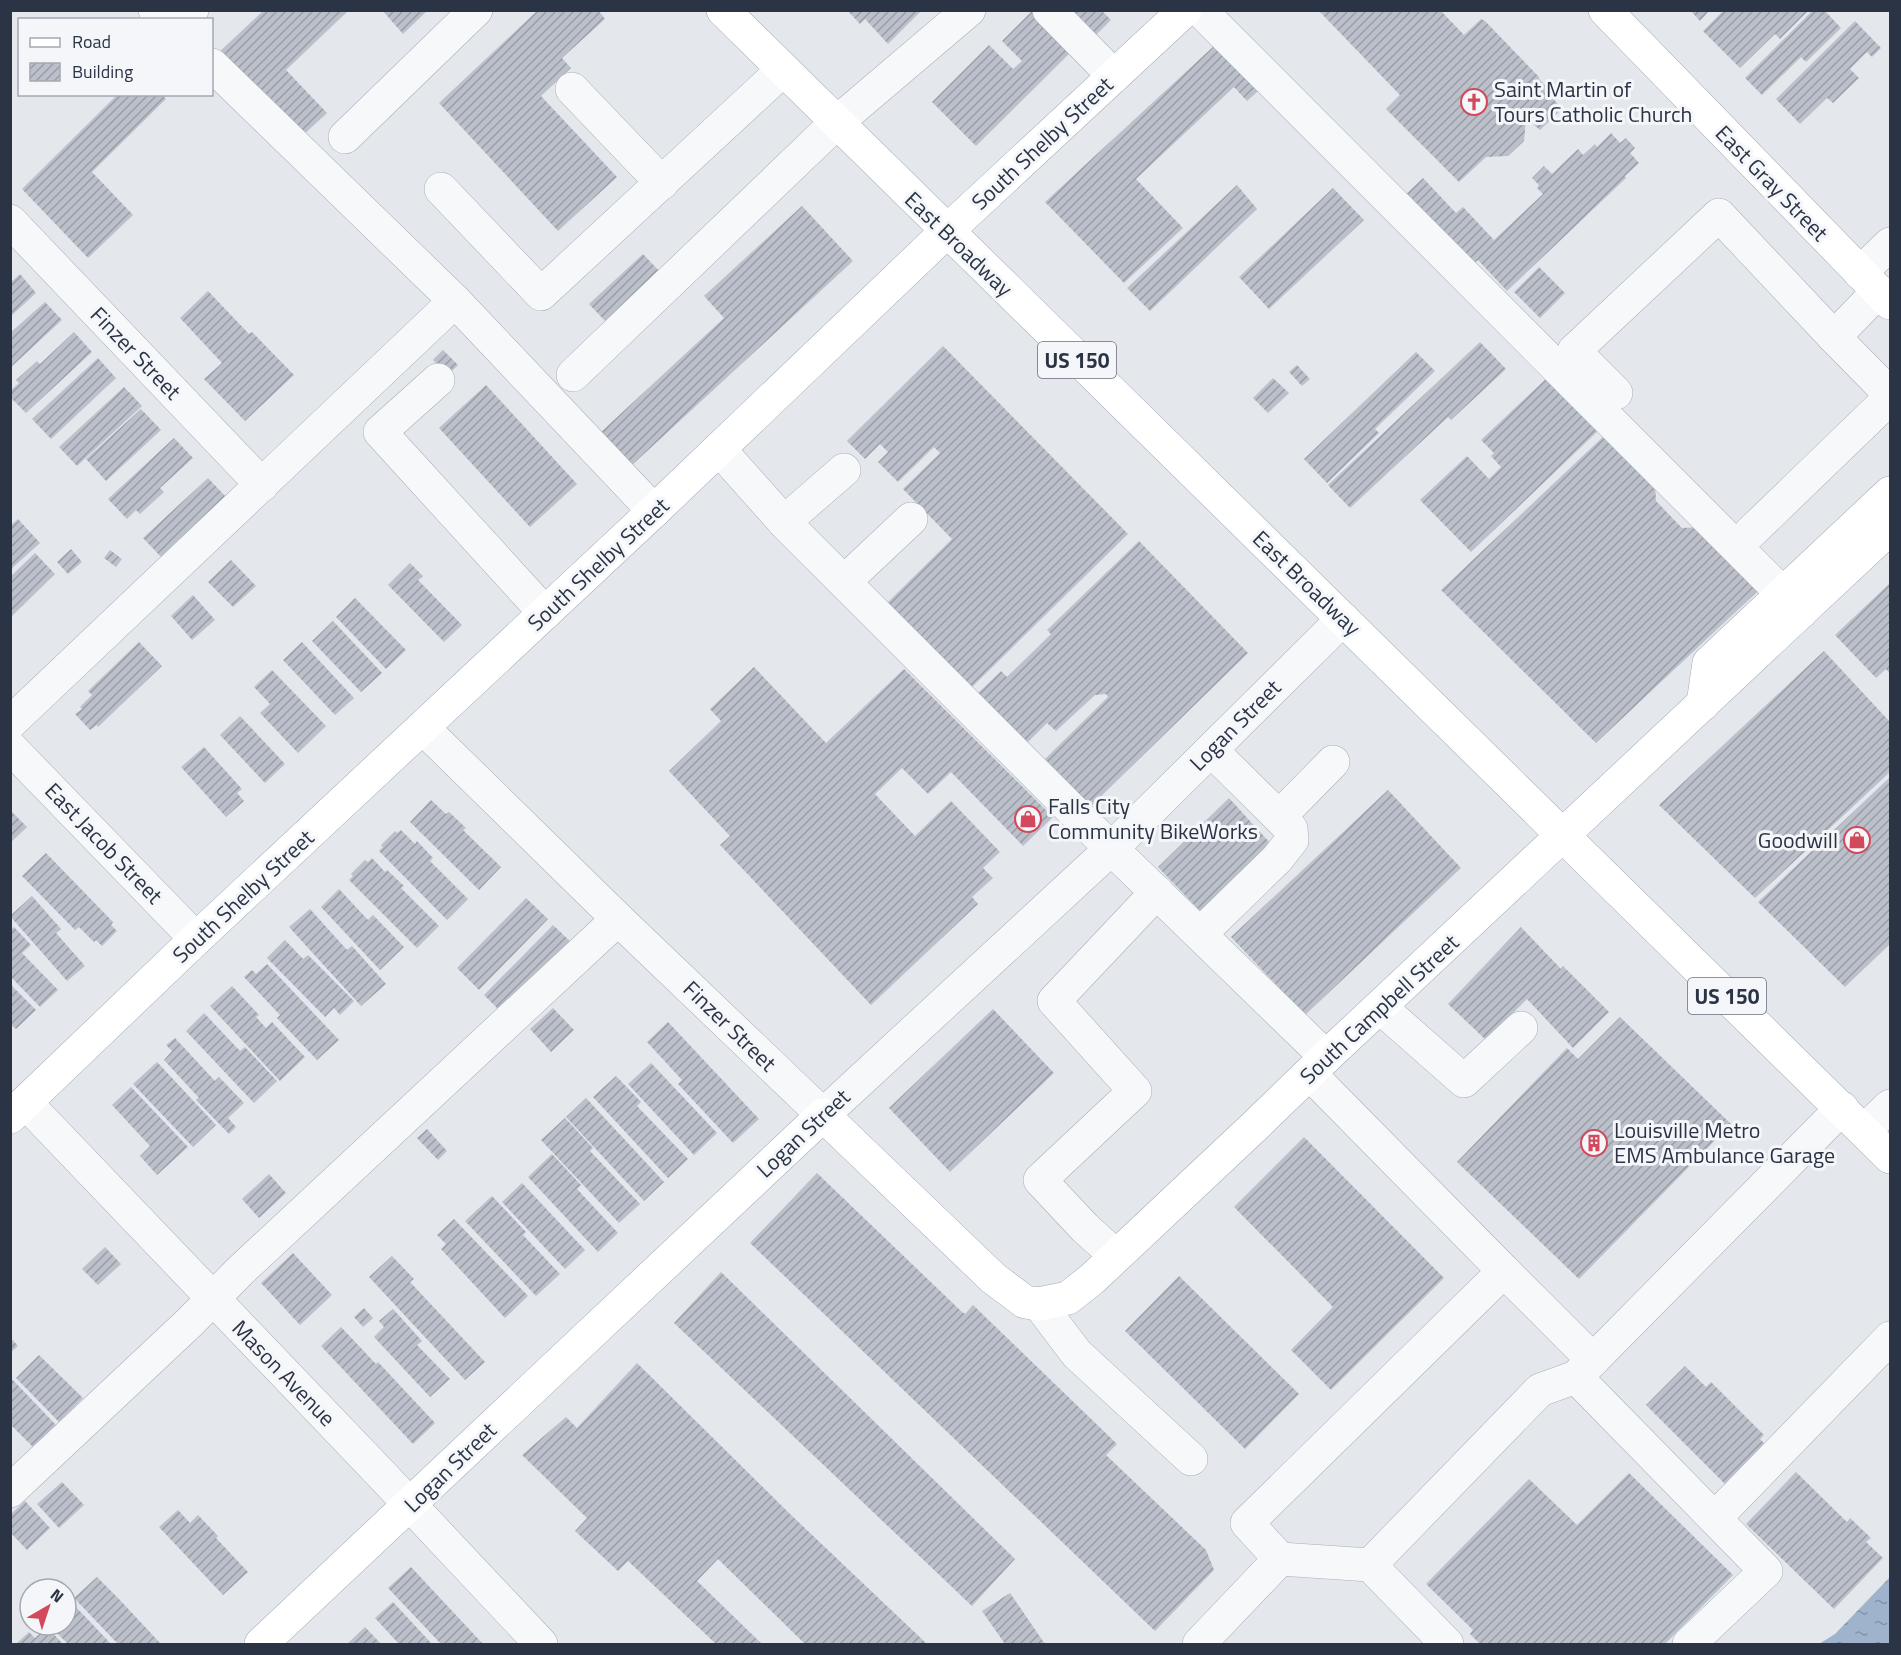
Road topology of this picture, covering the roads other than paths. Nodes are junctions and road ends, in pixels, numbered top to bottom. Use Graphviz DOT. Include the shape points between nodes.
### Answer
graph roads {
  1 [pos="476,10"];
  2 [pos="723,10"];
  3 [pos="969,10"];
  4 [pos="1049,10"];
  5 [pos="1185,10"];
  6 [pos="1200,10"];
  7 [pos="1605,10"];
  8 [pos="213,66"];
  9 [pos="783,70"];
  10 [pos="1113,76"];
  11 [pos="572,89"];
  12 [pos="836,123"];
  13 [pos="345,136"];
  14 [pos="662,183"];
  15 [pos="441,189"];
  16 [pos="10,221"];
  17 [pos="946,232"];
  18 [pos="1890,244"];
  19 [pos="1876,289"];
  20 [pos="455,301"];
  21 [pos="1834,337"];
  22 [pos="573,375"];
  23 [pos="438,380"];
  24 [pos="1890,394"];
  25 [pos="1890,398"];
  26 [pos="719,449"];
  27 [pos="843,470"];
  28 [pos="262,485"];
  29 [pos="1890,493"];
  30 [pos="654,511"];
  31 [pos="910,519"];
  32 [pos="784,522"];
  33 [pos="1890,528"];
  34 [pos="1750,533"];
  35 [pos="844,582"];
  36 [pos="1793,596"];
  37 [pos="545,613"];
  38 [pos="1343,619"];
  39 [pos="10,723"];
  40 [pos="423,728"];
  41 [pos="10,747"];
  42 [pos="1211,750"];
  43 [pos="1334,762"];
  44 [pos="1279,818"];
  45 [pos="1564,835"];
  46 [pos="1112,848"];
  47 [pos="1157,892"];
  48 [pos="618,919"];
  49 [pos="1200,934"];
  50 [pos="196,939"];
  51 [pos="1380,1007"];
  52 [pos="1521,1028"];
  53 [pos="1318,1066"];
  54 [pos="1890,1106"];
  55 [pos="18,1110"];
  56 [pos="823,1115"];
  57 [pos="1853,1120"];
  58 [pos="1890,1156"];
  59 [pos="1116,1256"];
  60 [pos="1504,1271"];
  61 [pos="212,1299"];
  62 [pos="1044,1303"];
  63 [pos="1890,1338"];
  64 [pos="1585,1368"];
  65 [pos="1191,1460"];
  66 [pos="10,1491"];
  67 [pos="410,1506"];
  68 [pos="1715,1518"];
  69 [pos="1280,1559"];
  70 [pos="1371,1565"];
  71 [pos="261,1644"];
  72 [pos="541,1644"];
  73 [pos="1199,1644"];
  74 [pos="1447,1644"];
  75 [pos="1689,1644"];
  1 -- 13 [label="street"];
  2 -- 9 [label="main road, East Broadway / US 150"];
  3 -- 12 [label="street"];
  4 -- 10 [label="street"];
  5 -- 10 [label="main road, South Shelby Street"];
  6 -- 36 [label="street"];
  7 -- 19 [label="main road, East Gray Street"];
  8 -- 20 [label="street"];
  9 -- 12 [label="main road, East Broadway / US 150"];
  9 -- 14 [label="street"];
  10 -- 17 [label="main road, South Shelby Street"];
  11 -- 14 [label="street"];
  12 -- 17 [label="main road, East Broadway / US 150"];
  12 -- 22 [label="street"];
  14 -- 15 [label="street" via="542,294"];
  16 -- 28 [label="street, Finzer Street"];
  17 -- 26 [label="main road, South Shelby Street"];
  17 -- 38 [label="main road, East Broadway / US 150"];
  18 -- 19 [label="street"];
  19 -- 21 [label="street"];
  20 -- 28 [label="street"];
  20 -- 30 [label="street"];
  21 -- 24 [label="street"];
  21 -- 34 [label="street" via="1719,215 1574,351"];
  23 -- 37 [label="street" via="380,432"];
  25 -- 34 [label="street"];
  26 -- 30 [label="main road, South Shelby Street"];
  26 -- 32 [label="street"];
  27 -- 32 [label="street"];
  28 -- 39 [label="street"];
  29 -- 36 [label="main road, South Campbell Street"];
  30 -- 37 [label="main road, South Shelby Street"];
  31 -- 35 [label="street"];
  32 -- 35 [label="street"];
  33 -- 36 [label="main road, South Campbell Street"];
  34 -- 36 [label="street"];
  35 -- 46 [label="street"];
  36 -- 45 [label="main road, South Campbell Street" via="1702,704"];
  37 -- 40 [label="main road, South Shelby Street"];
  38 -- 42 [label="street, Logan Street"];
  38 -- 45 [label="main road, East Broadway / US 150"];
  40 -- 48 [label="street, Finzer Street"];
  40 -- 50 [label="main road, South Shelby Street"];
  41 -- 50 [label="street, East Jacob Street"];
  42 -- 44 [label="street"];
  42 -- 46 [label="street, Logan Street"];
  43 -- 44 [label="street"];
  44 -- 49 [label="street" via="1291,829 1292,840"];
  45 -- 51 [label="main road, South Campbell Street"];
  45 -- 57 [label="main road, East Broadway / US 150"];
  46 -- 47 [label="street"];
  46 -- 56 [label="street, Logan Street"];
  47 -- 49 [label="street"];
  47 -- 59 [label="street" via="1054,1001 1135,1091 1040,1180"];
  48 -- 56 [label="street, Finzer Street"];
  48 -- 61 [label="street"];
  49 -- 53 [label="street"];
  50 -- 55 [label="main road, South Shelby Street"];
  51 -- 52 [label="street" via="1464,1081"];
  51 -- 53 [label="main road, South Campbell Street"];
  53 -- 59 [label="main road, South Campbell Street"];
  53 -- 60 [label="street"];
  54 -- 57 [label="street"];
  55 -- 61 [label="street, Mason Avenue"];
  56 -- 62 [label="main road, Finzer Street" via="993,1278 1025,1302"];
  56 -- 67 [label="main road, Logan Street"];
  57 -- 58 [label="main road, East Broadway / US 150"];
  57 -- 64 [label="street"];
  59 -- 62 [label="main road, South Campbell Street" via="1068,1298"];
  60 -- 64 [label="street"];
  60 -- 69 [label="street" via="1247,1523"];
  61 -- 66 [label="street"];
  61 -- 67 [label="street, Mason Avenue"];
  62 -- 65 [label="street" via="1077,1354"];
  63 -- 68 [label="street"];
  64 -- 68 [label="street"];
  64 -- 70 [label="street" via="1539,1390"];
  67 -- 71 [label="main road, Logan Street"];
  67 -- 72 [label="street, Mason Avenue"];
  68 -- 75 [label="street" via="1766,1571"];
  69 -- 70 [label="street"];
  69 -- 73 [label="street"];
  70 -- 74 [label="street"];
}
